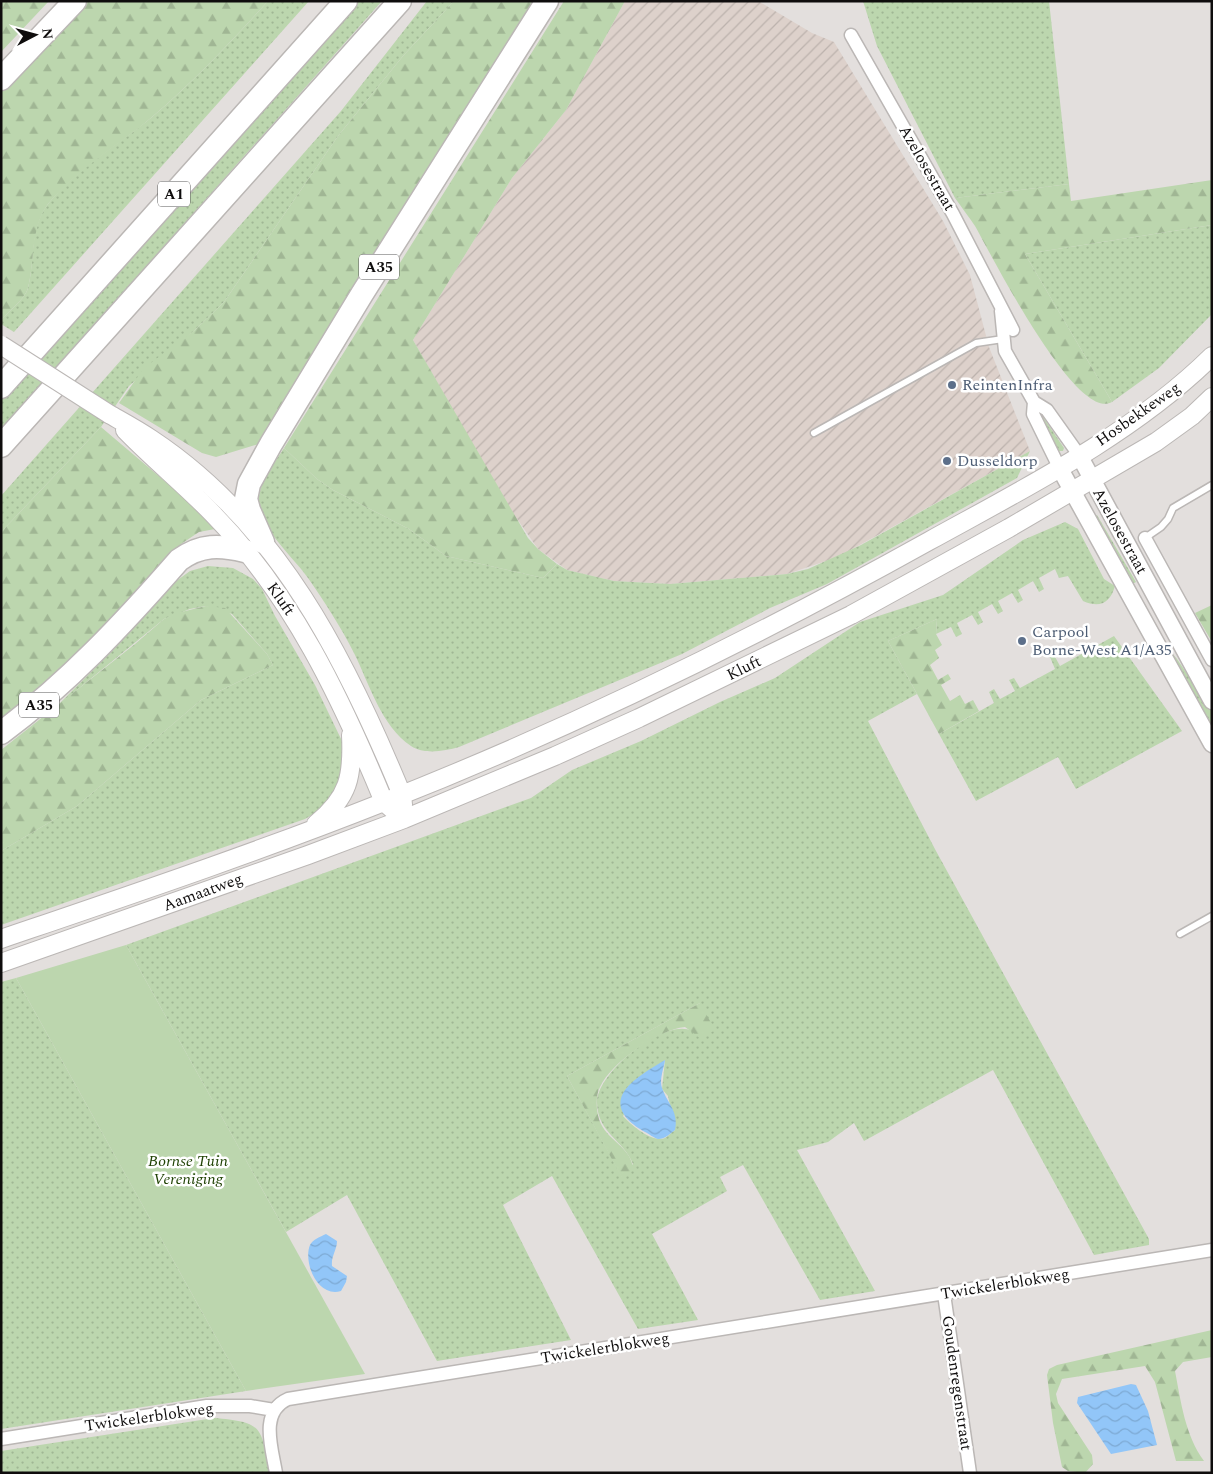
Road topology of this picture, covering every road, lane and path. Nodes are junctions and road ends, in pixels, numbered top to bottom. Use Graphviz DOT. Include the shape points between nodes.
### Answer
graph roads {
  1 [pos="75,1"];
  2 [pos="346,1"];
  3 [pos="400,1"];
  4 [pos="547,1"];
  5 [pos="851,35"];
  6 [pos="1,79"];
  7 [pos="1000,304"];
  8 [pos="1014,330"];
  9 [pos="1002,339"];
  10 [pos="1,345"];
  11 [pos="1212,356"];
  12 [pos="1,387"];
  13 [pos="1212,397"];
  14 [pos="1034,402"];
  15 [pos="814,433"];
  16 [pos="1,446"];
  17 [pos="1078,455"];
  18 [pos="1059,467"];
  19 [pos="1092,480"];
  20 [pos="1212,485"];
  21 [pos="1072,492"];
  22 [pos="1145,538"];
  23 [pos="254,546"];
  24 [pos="1152,590"];
  25 [pos="1132,601"];
  26 [pos="1212,660"];
  27 [pos="1212,701"];
  28 [pos="351,724"];
  29 [pos="1,733"];
  30 [pos="1211,740"];
  31 [pos="402,795"];
  32 [pos="384,802"];
  33 [pos="404,819"];
  34 [pos="308,831"];
  35 [pos="1212,916"];
  36 [pos="1180,934"];
  37 [pos="1,939"];
  38 [pos="1,964"];
  39 [pos="1212,1250"];
  40 [pos="944,1294"];
  41 [pos="274,1410"];
  42 [pos="1,1439"];
  43 [pos="276,1473"];
  44 [pos="970,1473"];
  1 -- 6 [label="highway"];
  2 -- 12 [label="highway, A1"];
  3 -- 16 [label="highway, A1"];
  4 -- 23 [label="highway, A35" via="357,303 249,484 246,499"];
  5 -- 7 [label="street, Azelosestraat"];
  7 -- 8 [label="street, Azelosestraat"];
  7 -- 9 [label="street, Azelosestraat"];
  9 -- 14 [label="street, Azelosestraat"];
  9 -- 15 [label="lane" via="976,343"];
  10 -- 23 [label="main road, Kluft, bridge" via="109,414 213,514"];
  11 -- 17 [label="main road, Hosbekkeweg" via="1170,394"];
  13 -- 19 [label="main road, Hosbekkeweg" via="1156,442"];
  14 -- 17 [label="street, Azelosestraat" via="1047,410"];
  14 -- 18 [label="street, Azelosestraat" via="1033,414"];
  17 -- 18 [label="main road, Hosbekkeweg"];
  17 -- 19 [label="street, Azelosestraat"];
  18 -- 21 [label="street, Azelosestraat"];
  18 -- 31 [label="main road, Kluft" via="849,586 699,662"];
  19 -- 21 [label="main road, Hosbekkeweg"];
  19 -- 24 [label="street, Azelosestraat"];
  20 -- 22 [label="lane" via="1174,508 1161,527"];
  21 -- 25 [label="street, Azelosestraat"];
  21 -- 33 [label="main road, Kluft" via="851,615 753,664 555,756"];
  22 -- 26 [label="street, Azelosestraat"];
  23 -- 28 [label="main road, Kluft" via="279,595 310,643"];
  23 -- 29 [label="highway, A35" via="208,547 185,556 101,646 40,704"];
  23 -- 31 [label="main road, Kluft" via="327,633 366,710"];
  24 -- 25 [label="street, Azelosestraat"];
  24 -- 27 [label="street, Azelosestraat"];
  25 -- 30 [label="street, Azelosestraat"];
  28 -- 32 [label="main road, Kluft"];
  28 -- 34 [label="main road" via="351,768 343,796 331,812"];
  31 -- 32 [label="main road, Aamaatweg"];
  31 -- 33 [label="main road, Kluft"];
  32 -- 33 [label="main road, Kluft"];
  32 -- 34 [label="main road, Aamaatweg"];
  33 -- 38 [label="main road, Aamaatweg"];
  34 -- 37 [label="main road, Aamaatweg" via="187,877"];
  35 -- 36 [label="lane"];
  39 -- 40 [label="street, Twickelerblokweg"];
  40 -- 41 [label="street, Twickelerblokweg" via="288,1399"];
  40 -- 44 [label="street, Goudenregenstraat"];
  41 -- 42 [label="street, Twickelerblokweg" via="250,1406 207,1406"];
  41 -- 43 [label="street" via="269,1431"];
}
